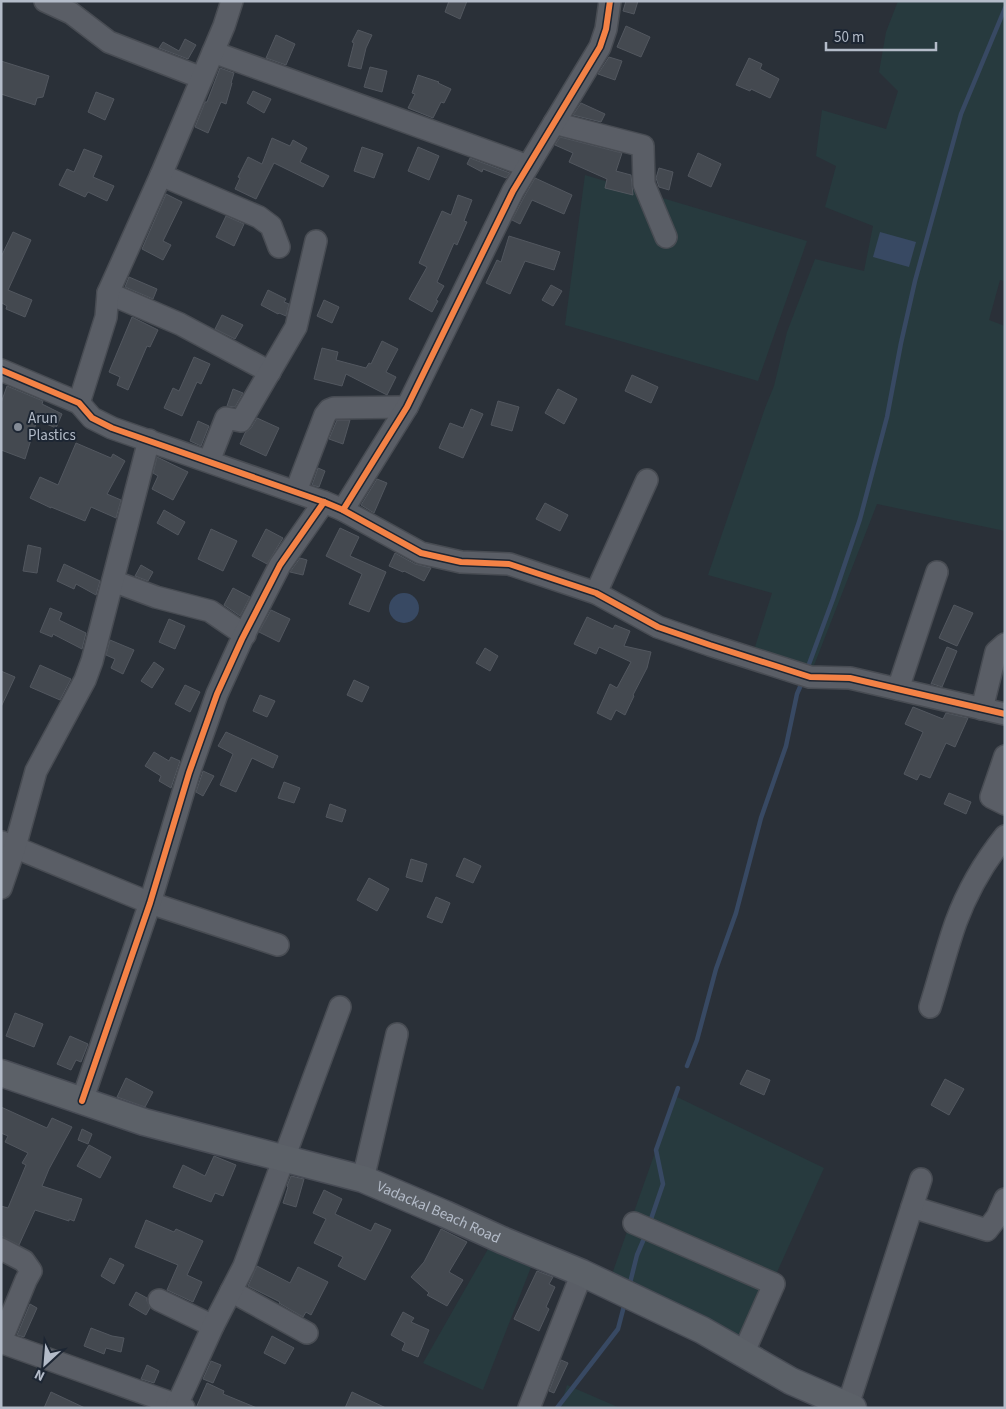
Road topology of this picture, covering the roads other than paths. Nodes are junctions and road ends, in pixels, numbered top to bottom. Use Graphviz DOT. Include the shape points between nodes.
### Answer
graph roads {
  1 [pos="45,1"];
  2 [pos="232,1"];
  3 [pos="610,1"];
  4 [pos="213,52"];
  5 [pos="202,78"];
  6 [pos="554,123"];
  7 [pos="528,166"];
  8 [pos="161,175"];
  9 [pos="666,237"];
  10 [pos="316,241"];
  11 [pos="279,248"];
  12 [pos="108,293"];
  13 [pos="1,370"];
  14 [pos="270,372"];
  15 [pos="79,403"];
  16 [pos="407,408"];
  17 [pos="149,440"];
  18 [pos="209,461"];
  19 [pos="647,480"];
  20 [pos="296,492"];
  21 [pos="333,506"];
  22 [pos="937,572"];
  23 [pos="113,581"];
  24 [pos="596,593"];
  25 [pos="245,635"];
  26 [pos="1005,644"];
  27 [pos="898,689"];
  28 [pos="982,709"];
  29 [pos="1005,714"];
  30 [pos="1005,756"];
  31 [pos="1005,804"];
  32 [pos="1005,836"];
  33 [pos="8,844"];
  34 [pos="1,888"];
  35 [pos="150,903"];
  36 [pos="278,945"];
  37 [pos="930,1007"];
  38 [pos="340,1008"];
  39 [pos="397,1034"];
  40 [pos="1,1073"];
  41 [pos="82,1101"];
  42 [pos="285,1159"];
  43 [pos="921,1178"];
  44 [pos="363,1179"];
  45 [pos="1005,1199"];
  46 [pos="912,1207"];
  47 [pos="642,1227"];
  48 [pos="1,1249"];
  49 [pos="582,1273"];
  50 [pos="231,1291"];
  51 [pos="159,1300"];
  52 [pos="213,1326"];
  53 [pos="307,1333"];
  54 [pos="2,1336"];
  55 [pos="743,1354"];
  56 [pos="181,1406"];
  57 [pos="850,1406"];
  58 [pos="530,1408"];
  1 -- 5 [label="street" via="71,13 109,42"];
  2 -- 4 [label="street"];
  3 -- 6 [label="street" via="600,47"];
  4 -- 5 [label="street"];
  4 -- 7 [label="street"];
  5 -- 8 [label="street"];
  6 -- 7 [label="street"];
  6 -- 9 [label="street" via="643,146 644,184"];
  7 -- 16 [label="street"];
  8 -- 11 [label="street" via="259,217 270,226"];
  8 -- 12 [label="street"];
  10 -- 14 [label="street" via="296,327"];
  12 -- 14 [label="street" via="180,324"];
  12 -- 15 [label="street" via="106,317"];
  13 -- 15 [label="street"];
  14 -- 18 [label="street" via="241,421 226,418"];
  15 -- 17 [label="street" via="92,418"];
  16 -- 20 [label="street" via="329,410"];
  16 -- 21 [label="street"];
  17 -- 18 [label="street"];
  17 -- 23 [label="street"];
  18 -- 20 [label="street"];
  19 -- 24 [label="street"];
  20 -- 21 [label="street"];
  21 -- 24 [label="street" via="421,553 461,562 509,564"];
  21 -- 25 [label="street" via="280,565"];
  22 -- 27 [label="street"];
  23 -- 25 [label="street" via="156,597 210,611"];
  23 -- 33 [label="street" via="85,680 36,771"];
  24 -- 27 [label="street" via="658,627 710,646 810,677 850,678"];
  25 -- 35 [label="street" via="217,694"];
  26 -- 28 [label="street" via="996,652"];
  27 -- 28 [label="street"];
  28 -- 29 [label="street"];
  30 -- 31 [label="street" via="991,797"];
  32 -- 37 [label="street" via="968,895 956,922"];
  33 -- 34 [label="street"];
  33 -- 35 [label="street"];
  35 -- 36 [label="street"];
  35 -- 41 [label="street"];
  38 -- 42 [label="street"];
  39 -- 44 [label="street"];
  40 -- 41 [label="main road, Vadackal Beach Road"];
  41 -- 42 [label="main road, Vadackal Beach Road" via="152,1124"];
  42 -- 44 [label="main road, Vadackal Beach Road"];
  42 -- 50 [label="street" via="244,1266"];
  43 -- 46 [label="street"];
  44 -- 49 [label="main road, Vadackal Beach Road"];
  45 -- 46 [label="street" via="987,1230"];
  46 -- 57 [label="street"];
  47 -- 55 [label="street" via="774,1284"];
  48 -- 54 [label="street" via="24,1261 31,1271"];
  49 -- 55 [label="main road, Vadackal Beach Road" via="702,1330"];
  49 -- 58 [label="street"];
  50 -- 52 [label="street"];
  50 -- 53 [label="street"];
  51 -- 52 [label="street"];
  52 -- 56 [label="street"];
  54 -- 56 [label="street" via="6,1344 14,1348"];
  55 -- 57 [label="main road, Vadackal Beach Road" via="791,1381"];
}
